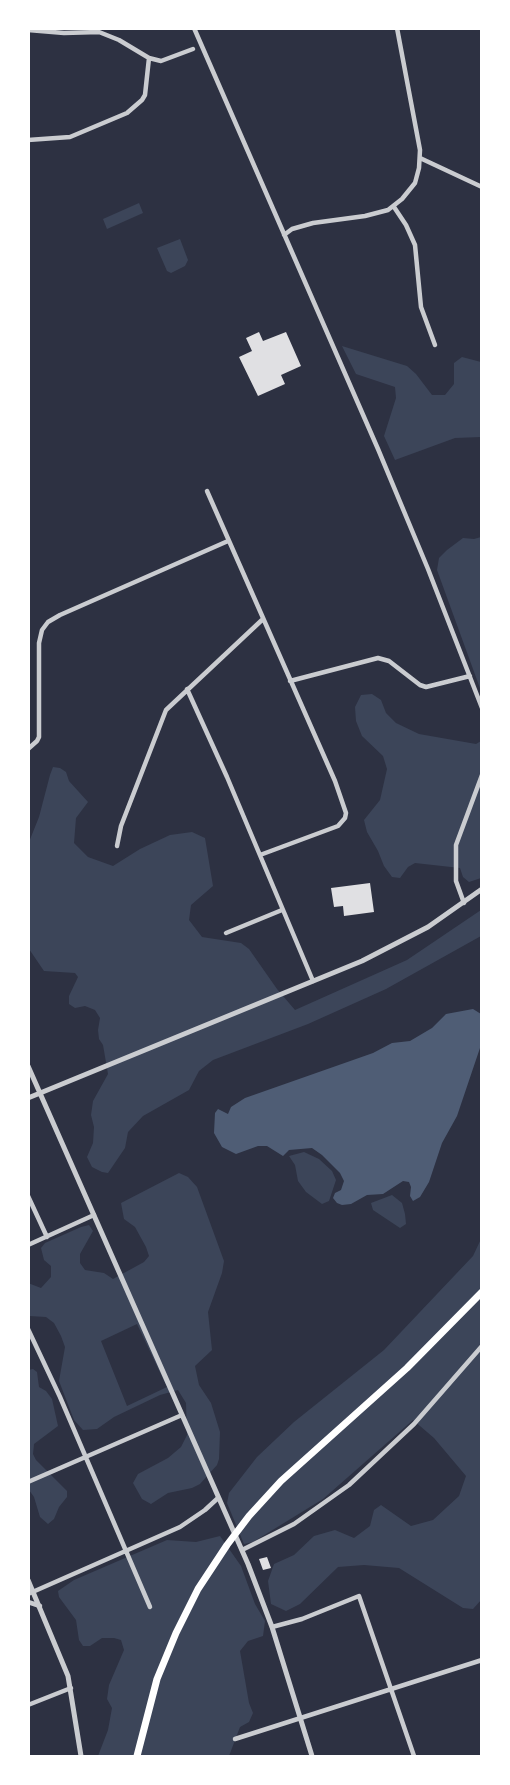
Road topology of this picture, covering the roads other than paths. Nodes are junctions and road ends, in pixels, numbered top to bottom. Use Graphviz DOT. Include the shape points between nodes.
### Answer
graph roads {
  1 [pos="194,28"];
  2 [pos="397,28"];
  3 [pos="28,30"];
  4 [pos="193,49"];
  5 [pos="148,58"];
  6 [pos="28,140"];
  7 [pos="420,158"];
  8 [pos="482,187"];
  9 [pos="394,207"];
  10 [pos="284,235"];
  11 [pos="435,345"];
  12 [pos="207,491"];
  13 [pos="228,541"];
  14 [pos="263,619"];
  15 [pos="470,676"];
  16 [pos="290,681"];
  17 [pos="187,689"];
  18 [pos="482,708"];
  19 [pos="28,749"];
  20 [pos="482,775"];
  21 [pos="117,846"];
  22 [pos="260,855"];
  23 [pos="482,890"];
  24 [pos="464,903"];
  25 [pos="282,910"];
  26 [pos="226,933"];
  27 [pos="313,981"];
  28 [pos="28,1066"];
  29 [pos="40,1093"];
  30 [pos="28,1098"];
  31 [pos="28,1196"];
  32 [pos="94,1215"];
  33 [pos="47,1237"];
  34 [pos="28,1245"];
  35 [pos="482,1292"];
  36 [pos="28,1329"];
  37 [pos="482,1346"];
  38 [pos="182,1415"];
  39 [pos="85,1456"];
  40 [pos="28,1482"];
  41 [pos="218,1498"];
  42 [pos="242,1550"];
  43 [pos="127,1551"];
  44 [pos="28,1580"];
  45 [pos="31,1593"];
  46 [pos="28,1602"];
  47 [pos="40,1606"];
  48 [pos="150,1607"];
  49 [pos="272,1627"];
  50 [pos="482,1660"];
  51 [pos="71,1688"];
  52 [pos="392,1689"];
  53 [pos="28,1705"];
  54 [pos="300,1718"];
  55 [pos="235,1738"];
  56 [pos="81,1756"];
  57 [pos="137,1756"];
  58 [pos="312,1756"];
  59 [pos="414,1756"];
  1 -- 10 [label="street"];
  2 -- 7 [label="street"];
  3 -- 5 [label="street" via="99,32"];
  4 -- 5 [label="street" via="161,61"];
  5 -- 6 [label="street" via="145,95 127,113 70,137"];
  7 -- 8 [label="street"];
  7 -- 9 [label="street" via="414,183"];
  9 -- 10 [label="street" via="381,213 301,226"];
  9 -- 11 [label="street" via="415,245 421,307"];
  10 -- 15 [label="street"];
  12 -- 13 [label="street"];
  13 -- 14 [label="street"];
  13 -- 19 [label="street" via="60,615 44,627 38,652 39,737"];
  14 -- 16 [label="street"];
  14 -- 17 [label="street"];
  15 -- 16 [label="street" via="426,687 378,658"];
  15 -- 18 [label="street"];
  16 -- 22 [label="street" via="335,781 345,818 338,826"];
  17 -- 21 [label="street" via="162,717"];
  17 -- 22 [label="street"];
  20 -- 24 [label="street" via="456,845 456,881"];
  22 -- 25 [label="street"];
  23 -- 24 [label="street"];
  24 -- 27 [label="street" via="385,950"];
  25 -- 26 [label="street"];
  25 -- 27 [label="street"];
  27 -- 29 [label="street"];
  28 -- 29 [label="street"];
  29 -- 30 [label="street"];
  29 -- 32 [label="street"];
  31 -- 33 [label="street"];
  32 -- 33 [label="street"];
  32 -- 38 [label="street"];
  33 -- 34 [label="street"];
  35 -- 57 [label="highway" via="434,1342 281,1481 227,1545 198,1589 176,1633 157,1679"];
  36 -- 39 [label="street"];
  37 -- 42 [label="street" via="414,1424 349,1485 294,1524"];
  38 -- 39 [label="street"];
  38 -- 41 [label="street"];
  39 -- 40 [label="street"];
  39 -- 43 [label="street"];
  41 -- 42 [label="street"];
  41 -- 43 [label="street" via="190,1522"];
  42 -- 49 [label="street"];
  43 -- 45 [label="street"];
  43 -- 48 [label="street"];
  44 -- 45 [label="street"];
  45 -- 47 [label="street"];
  46 -- 47 [label="street"];
  47 -- 51 [label="street"];
  49 -- 52 [label="street" via="359,1596"];
  49 -- 54 [label="street"];
  50 -- 52 [label="street"];
  51 -- 53 [label="street"];
  51 -- 56 [label="street"];
  52 -- 54 [label="street"];
  52 -- 59 [label="street"];
  54 -- 55 [label="street"];
  54 -- 58 [label="street"];
}
